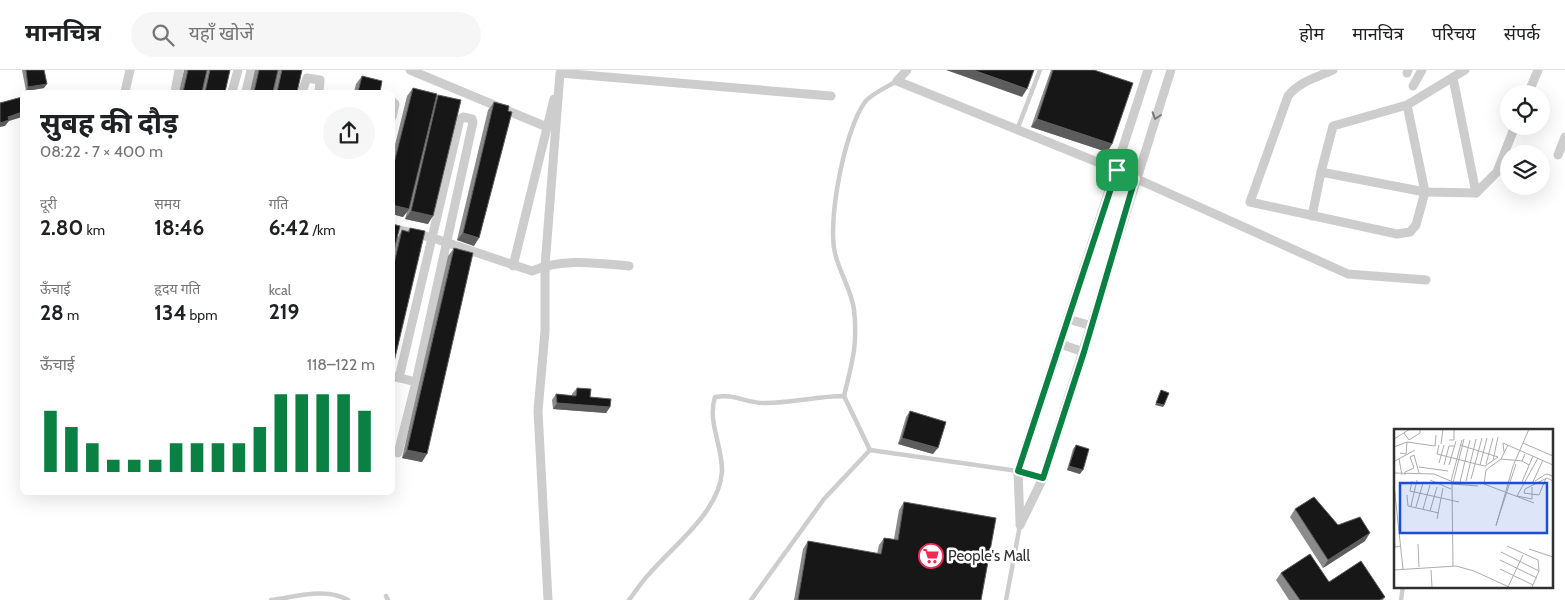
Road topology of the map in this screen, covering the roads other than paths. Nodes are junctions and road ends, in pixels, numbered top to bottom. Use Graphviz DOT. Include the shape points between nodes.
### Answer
graph roads {
  1 [pos="130,70"];
  2 [pos="180,70"];
  3 [pos="238,70"];
  4 [pos="252,70"];
  5 [pos="410,70"];
  6 [pos="907,70"];
  7 [pos="1040,70"];
  8 [pos="1148,70"];
  9 [pos="1171,70"];
  10 [pos="1333,70"];
  11 [pos="1422,70"];
  12 [pos="1466,70"];
  13 [pos="1538,70"];
  14 [pos="561,72"];
  15 [pos="1453,78"];
  16 [pos="896,81"];
  17 [pos="1532,85"];
  18 [pos="1413,86"];
  19 [pos="125,90"];
  20 [pos="175,90"];
  21 [pos="233,90"];
  22 [pos="247,90"];
  23 [pos="303,90"];
  24 [pos="319,90"];
  25 [pos="831,96"];
  26 [pos="1407,105"];
  27 [pos="547,126"];
  28 [pos="1018,130"];
  29 [pos="1511,135"];
  30 [pos="1565,137"];
  31 [pos="1558,156"];
  32 [pos="1117,170"];
  33 [pos="1321,172"];
  34 [pos="1135,179"];
  35 [pos="1425,192"];
  36 [pos="1476,193"];
  37 [pos="1312,216"];
  38 [pos="395,229"];
  39 [pos="433,238"];
  40 [pos="446,243"];
  41 [pos="513,266"];
  42 [pos="545,266"];
  43 [pos="629,266"];
  44 [pos="1426,280"];
  45 [pos="1068,319"];
  46 [pos="1092,326"];
  47 [pos="1060,344"];
  48 [pos="1084,352"];
  49 [pos="396,377"];
  50 [pos="416,382"];
  51 [pos="844,396"];
  52 [pos="870,450"];
  53 [pos="398,453"];
  54 [pos="1018,471"];
  55 [pos="1043,478"];
  56 [pos="1020,525"];
  57 [pos="271,600"];
  58 [pos="348,600"];
  59 [pos="548,600"];
  60 [pos="629,600"];
  61 [pos="751,600"];
  62 [pos="1006,600"];
  1 -- 19 [label="street"];
  2 -- 20 [label="street"];
  3 -- 21 [label="street"];
  4 -- 22 [label="street"];
  5 -- 27 [label="street"];
  6 -- 16 [label="street"];
  7 -- 28 [label="lane"];
  8 -- 32 [label="street"];
  9 -- 34 [label="street, one-way"];
  10 -- 37 [label="street" via="1306,80 1288,96 1250,202"];
  11 -- 18 [label="street"];
  12 -- 15 [label="street"];
  13 -- 17 [label="street"];
  14 -- 25 [label="street"];
  14 -- 27 [label="street"];
  14 -- 42 [label="street"];
  15 -- 26 [label="street"];
  15 -- 36 [label="street"];
  16 -- 28 [label="street"];
  16 -- 51 [label="lane" via="865,101 852,129 833,206 831,230 835,253 854,307 856,346"];
  23 -- 24 [label="street" via="306,78 310,77 320,80"];
  26 -- 33 [label="street" via="1333,126"];
  26 -- 35 [label="street"];
  27 -- 41 [label="street"];
  28 -- 32 [label="street"];
  29 -- 36 [label="street" via="1497,172"];
  30 -- 31 [label="street"];
  32 -- 34 [label="street"];
  32 -- 45 [label="street"];
  33 -- 35 [label="street"];
  33 -- 37 [label="street"];
  34 -- 44 [label="street" via="1348,274"];
  34 -- 46 [label="street"];
  35 -- 36 [label="street"];
  35 -- 37 [label="street" via="1416,225 1410,232 1397,234"];
  38 -- 39 [label="street"];
  39 -- 40 [label="street"];
  39 -- 40 [label="street" via="460,119 470,118 473,122"];
  39 -- 49 [label="street"];
  40 -- 41 [label="street"];
  40 -- 50 [label="street"];
  41 -- 42 [label="street" via="532,271"];
  42 -- 43 [label="street" via="577,262"];
  42 -- 59 [label="street" via="545,331 538,411"];
  45 -- 46 [label="street"];
  45 -- 47 [label="street"];
  46 -- 48 [label="street"];
  47 -- 48 [label="street"];
  47 -- 54 [label="street"];
  48 -- 55 [label="street"];
  49 -- 50 [label="street"];
  50 -- 53 [label="street"];
  51 -- 52 [label="lane"];
  51 -- 60 [label="lane" via="762,404 726,394 716,397 712,408 722,472 717,493 699,521 649,573"];
  52 -- 54 [label="lane"];
  52 -- 61 [label="lane" via="824,499"];
  54 -- 55 [label="lane"];
  54 -- 56 [label="street"];
  55 -- 56 [label="street"];
  56 -- 62 [label="lane"];
  57 -- 58 [label="lane" via="328,593"];
}
